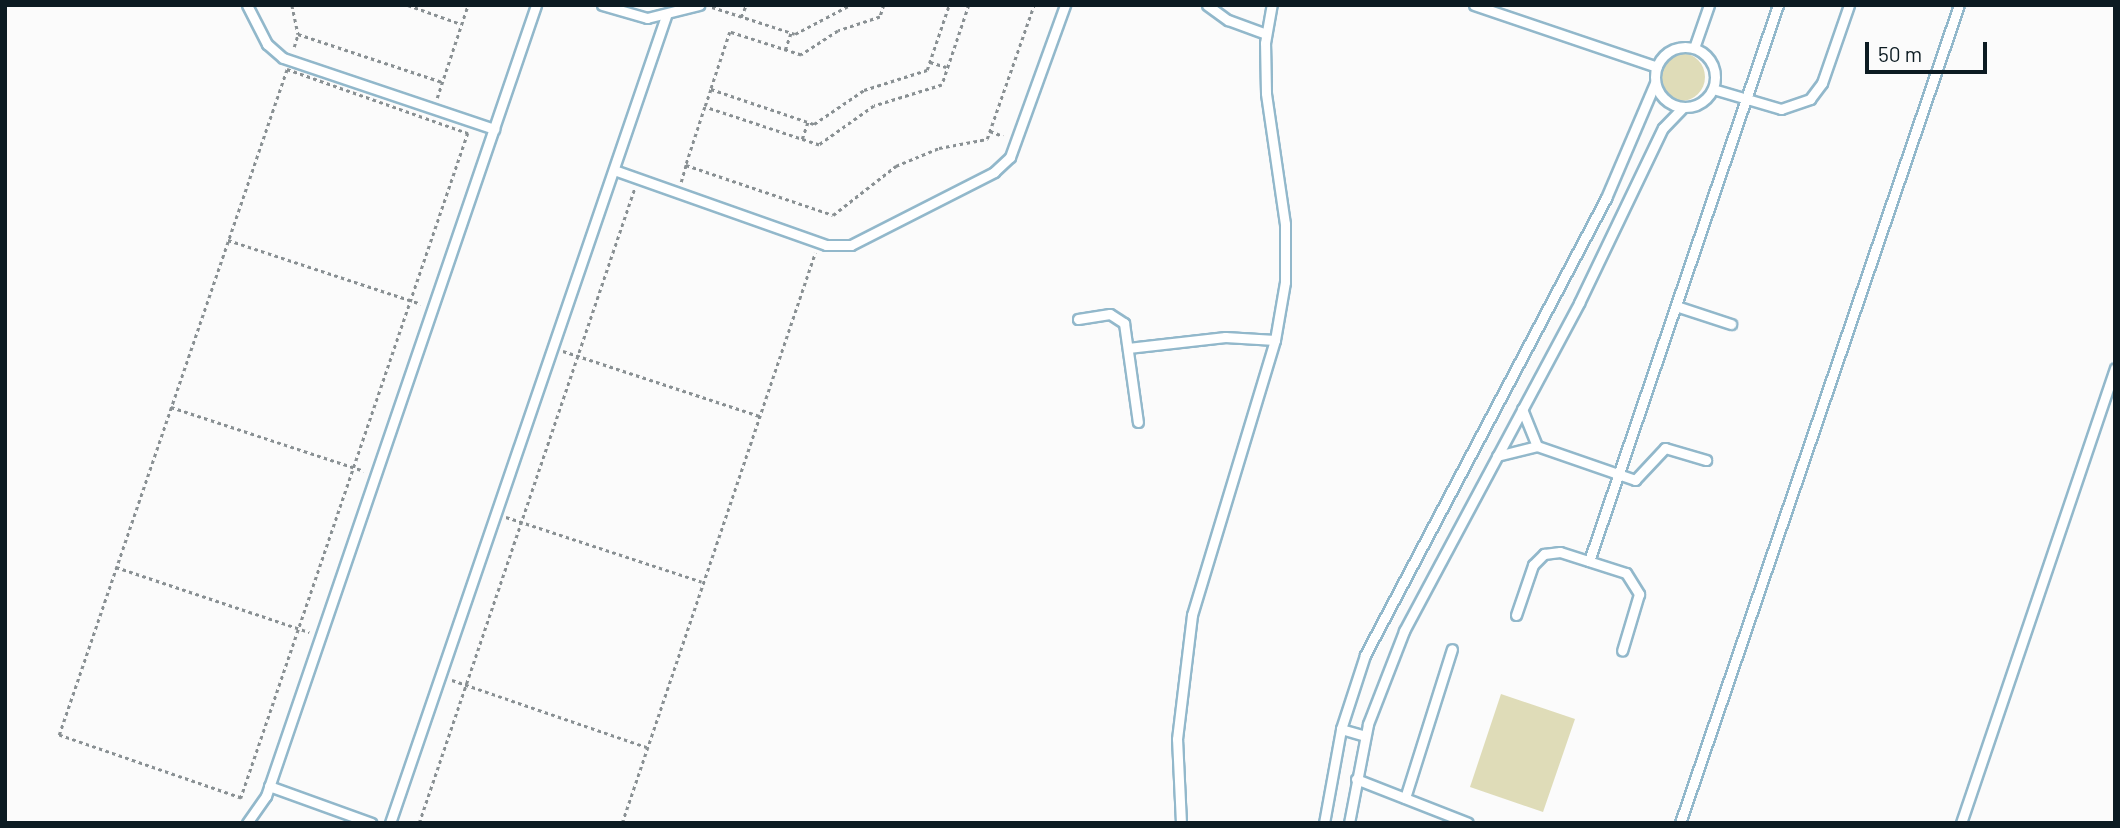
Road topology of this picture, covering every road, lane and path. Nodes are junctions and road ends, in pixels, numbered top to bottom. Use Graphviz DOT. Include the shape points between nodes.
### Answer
graph roads {
  1 [pos="247,5"];
  2 [pos="292,5"];
  3 [pos="408,5"];
  4 [pos="467,5"];
  5 [pos="536,5"];
  6 [pos="602,5"];
  7 [pos="699,5"];
  8 [pos="705,5"];
  9 [pos="746,5"];
  10 [pos="850,5"];
  11 [pos="884,5"];
  12 [pos="948,5"];
  13 [pos="969,5"];
  14 [pos="1034,5"];
  15 [pos="1065,5"];
  16 [pos="1207,5"];
  17 [pos="1272,5"];
  18 [pos="1474,5"];
  19 [pos="1709,5"];
  20 [pos="1778,5"];
  21 [pos="1849,5"];
  22 [pos="1959,5"];
  23 [pos="666,16"];
  24 [pos="741,17"];
  25 [pos="461,24"];
  26 [pos="791,33"];
  27 [pos="1266,34"];
  28 [pos="1694,48"];
  29 [pos="785,50"];
  30 [pos="930,61"];
  31 [pos="948,68"];
  32 [pos="1657,68"];
  33 [pos="442,82"];
  34 [pos="1655,83"];
  35 [pos="710,89"];
  36 [pos="1713,89"];
  37 [pos="1746,100"];
  38 [pos="705,107"];
  39 [pos="1682,108"];
  40 [pos="433,109"];
  41 [pos="808,122"];
  42 [pos="494,130"];
  43 [pos="802,139"];
  44 [pos="614,170"];
  45 [pos="647,193"];
  46 [pos="228,240"];
  47 [pos="803,247"];
  48 [pos="411,301"];
  49 [pos="1676,306"];
  50 [pos="432,308"];
  51 [pos="1078,319"];
  52 [pos="1731,324"];
  53 [pos="1275,340"];
  54 [pos="553,348"];
  55 [pos="1128,348"];
  56 [pos="578,356"];
  57 [pos="2115,368"];
  58 [pos="171,407"];
  59 [pos="1522,409"];
  60 [pos="760,416"];
  61 [pos="1138,422"];
  62 [pos="1537,446"];
  63 [pos="1497,456"];
  64 [pos="1706,460"];
  65 [pos="354,467"];
  66 [pos="375,475"];
  67 [pos="1619,475"];
  68 [pos="496,514"];
  69 [pos="521,522"];
  70 [pos="1589,561"];
  71 [pos="116,568"];
  72 [pos="703,582"];
  73 [pos="1516,615"];
  74 [pos="299,629"];
  75 [pos="320,636"];
  76 [pos="1452,649"];
  77 [pos="1622,651"];
  78 [pos="440,676"];
  79 [pos="466,685"];
  80 [pos="1341,729"];
  81 [pos="1365,736"];
  82 [pos="647,747"];
  83 [pos="1356,779"];
  84 [pos="269,786"];
  85 [pos="1405,798"];
  86 [pos="247,823"];
  87 [pos="370,823"];
  88 [pos="390,823"];
  89 [pos="419,823"];
  90 [pos="622,823"];
  91 [pos="1181,823"];
  92 [pos="1324,823"];
  93 [pos="1349,823"];
  94 [pos="1468,823"];
  95 [pos="1680,823"];
  96 [pos="1961,823"];
  1 -- 40 [label="lane" via="267,44 283,58"];
  2 -- 33 [label="path" via="298,34"];
  3 -- 25 [label="path"];
  4 -- 25 [label="path"];
  5 -- 42 [label="lane"];
  6 -- 23 [label="lane" via="647,18"];
  7 -- 23 [label="lane"];
  8 -- 24 [label="path"];
  9 -- 24 [label="path"];
  10 -- 26 [label="path"];
  11 -- 29 [label="path" via="880,17 838,31 801,55"];
  12 -- 30 [label="path"];
  13 -- 31 [label="path"];
  14 -- 38 [label="path" via="987,139 939,148 896,166 833,215 686,165"];
  15 -- 44 [label="lane" via="1010,157 994,172 850,245 826,245"];
  16 -- 27 [label="lane" via="1228,20"];
  17 -- 27 [label="lane"];
  18 -- 32 [label="lane"];
  19 -- 28 [label="lane"];
  20 -- 37 [label="lane"];
  21 -- 37 [label="lane" via="1822,83 1810,99 1781,109"];
  22 -- 95 [label="lane"];
  23 -- 44 [label="lane"];
  24 -- 26 [label="path"];
  25 -- 33 [label="path"];
  26 -- 29 [label="path"];
  27 -- 53 [label="lane" via="1268,117 1285,233"];
  28 -- 32 [label="lane" via="1671,50"];
  28 -- 36 [label="lane" via="1711,61"];
  29 -- 35 [label="path" via="730,32"];
  30 -- 31 [label="path"];
  30 -- 41 [label="path" via="927,70 873,86 814,124"];
  31 -- 43 [label="path" via="942,85 874,106 820,145"];
  32 -- 34 [label="lane"];
  33 -- 40 [label="path"];
  34 -- 39 [label="lane" via="1662,97"];
  34 -- 80 [label="lane" via="1606,198 1381,620"];
  35 -- 38 [label="path"];
  35 -- 41 [label="path"];
  36 -- 37 [label="lane"];
  36 -- 39 [label="lane" via="1704,102"];
  37 -- 49 [label="lane"];
  38 -- 43 [label="path"];
  39 -- 59 [label="lane" via="1663,128"];
  40 -- 42 [label="lane"];
  41 -- 43 [label="path"];
  42 -- 50 [label="lane"];
  44 -- 54 [label="lane"];
  45 -- 56 [label="path" via="634,188"];
  46 -- 48 [label="path"];
  46 -- 48 [label="path" via="287,69 468,132"];
  46 -- 58 [label="path"];
  47 -- 60 [label="path" via="816,251"];
  48 -- 50 [label="path"];
  48 -- 65 [label="path"];
  49 -- 52 [label="lane"];
  49 -- 67 [label="lane"];
  50 -- 66 [label="lane"];
  51 -- 55 [label="lane" via="1118,316"];
  53 -- 55 [label="lane" via="1225,337"];
  53 -- 91 [label="lane" via="1192,615 1177,739"];
  54 -- 56 [label="path"];
  54 -- 68 [label="lane"];
  55 -- 61 [label="lane"];
  56 -- 60 [label="path"];
  56 -- 69 [label="path"];
  57 -- 96 [label="lane"];
  58 -- 65 [label="path"];
  58 -- 71 [label="path"];
  59 -- 62 [label="lane"];
  59 -- 63 [label="lane"];
  60 -- 72 [label="path"];
  62 -- 63 [label="lane"];
  62 -- 67 [label="lane"];
  63 -- 81 [label="lane" via="1404,631"];
  64 -- 67 [label="lane" via="1665,448 1643,477"];
  65 -- 66 [label="path"];
  65 -- 74 [label="path"];
  66 -- 75 [label="lane"];
  67 -- 70 [label="lane"];
  68 -- 69 [label="path"];
  68 -- 78 [label="lane"];
  69 -- 72 [label="path"];
  69 -- 79 [label="path"];
  70 -- 73 [label="lane" via="1560,552 1540,557"];
  70 -- 77 [label="lane" via="1626,573 1637,586 1637,603"];
  71 -- 74 [label="path"];
  71 -- 74 [label="path" via="59,735 240,798"];
  72 -- 82 [label="path"];
  74 -- 75 [label="path"];
  75 -- 84 [label="lane"];
  76 -- 85 [label="lane"];
  78 -- 79 [label="path"];
  78 -- 88 [label="lane"];
  79 -- 82 [label="path"];
  79 -- 89 [label="path"];
  80 -- 81 [label="lane"];
  80 -- 92 [label="lane"];
  81 -- 83 [label="lane"];
  82 -- 90 [label="path"];
  83 -- 85 [label="lane"];
  83 -- 93 [label="lane"];
  84 -- 86 [label="lane"];
  84 -- 87 [label="lane"];
  85 -- 94 [label="lane"];
}
